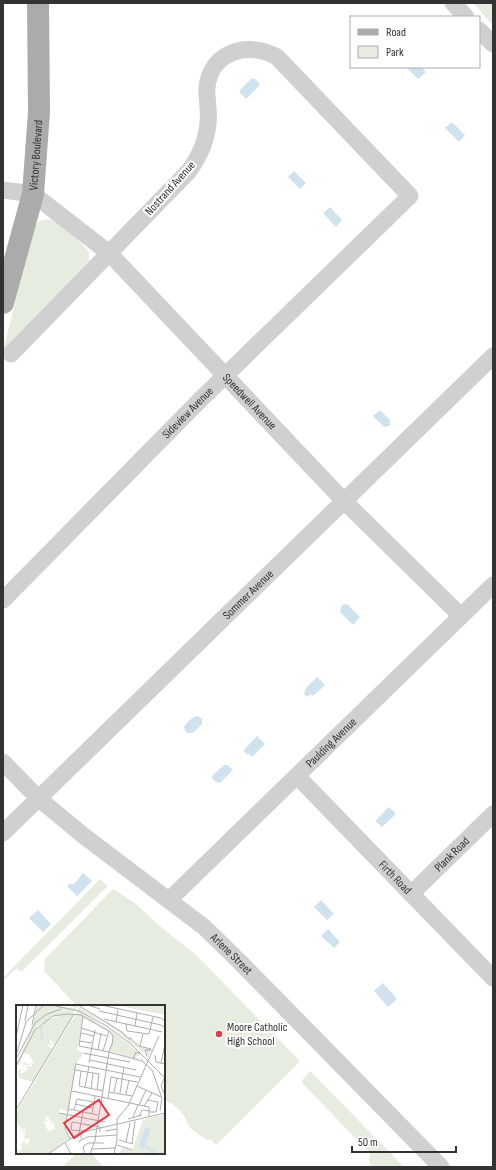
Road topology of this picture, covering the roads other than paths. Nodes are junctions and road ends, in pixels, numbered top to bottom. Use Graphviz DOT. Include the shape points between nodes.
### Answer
graph roads {
  1 [pos="38,3"];
  2 [pos="453,3"];
  3 [pos="465,16"];
  4 [pos="480,31"];
  5 [pos="493,44"];
  6 [pos="3,190"];
  7 [pos="33,194"];
  8 [pos="410,196"];
  9 [pos="109,253"];
  10 [pos="3,303"];
  11 [pos="11,354"];
  12 [pos="493,356"];
  13 [pos="226,375"];
  14 [pos="344,501"];
  15 [pos="493,585"];
  16 [pos="3,600"];
  17 [pos="461,616"];
  18 [pos="3,762"];
  19 [pos="296,776"];
  20 [pos="38,798"];
  21 [pos="493,814"];
  22 [pos="3,833"];
  23 [pos="411,894"];
  24 [pos="169,900"];
  25 [pos="493,978"];
  26 [pos="441,1167"];
  1 -- 7 [label="main road, Victory Boulevard" via="39,112"];
  2 -- 3 [label="street"];
  4 -- 5 [label="street"];
  6 -- 7 [label="street"];
  7 -- 9 [label="street, Speedwell Avenue"];
  7 -- 10 [label="main road, Victory Boulevard"];
  8 -- 9 [label="street, Nostrand Avenue" via="280,60 268,52 246,49 222,59 210,74 207,86 208,123 205,139 199,156 189,171"];
  8 -- 13 [label="street, Sideview Avenue"];
  9 -- 11 [label="street, Nostrand Avenue"];
  9 -- 13 [label="street, Speedwell Avenue"];
  12 -- 14 [label="street, Sommer Avenue"];
  13 -- 14 [label="street, Speedwell Avenue"];
  13 -- 16 [label="street, Sideview Avenue"];
  14 -- 17 [label="street, Speedwell Avenue"];
  14 -- 20 [label="street, Sommer Avenue"];
  15 -- 17 [label="street, Paulding Avenue"];
  17 -- 19 [label="street, Paulding Avenue"];
  18 -- 20 [label="street, Arlene Street"];
  19 -- 23 [label="street, Firth Road"];
  19 -- 24 [label="street, Paulding Avenue"];
  20 -- 22 [label="street, Sommer Avenue"];
  20 -- 24 [label="street, Arlene Street"];
  21 -- 23 [label="street, Plank Road"];
  23 -- 25 [label="street, Firth Road"];
  24 -- 26 [label="street, Arlene Street" via="204,927 239,961"];
}
